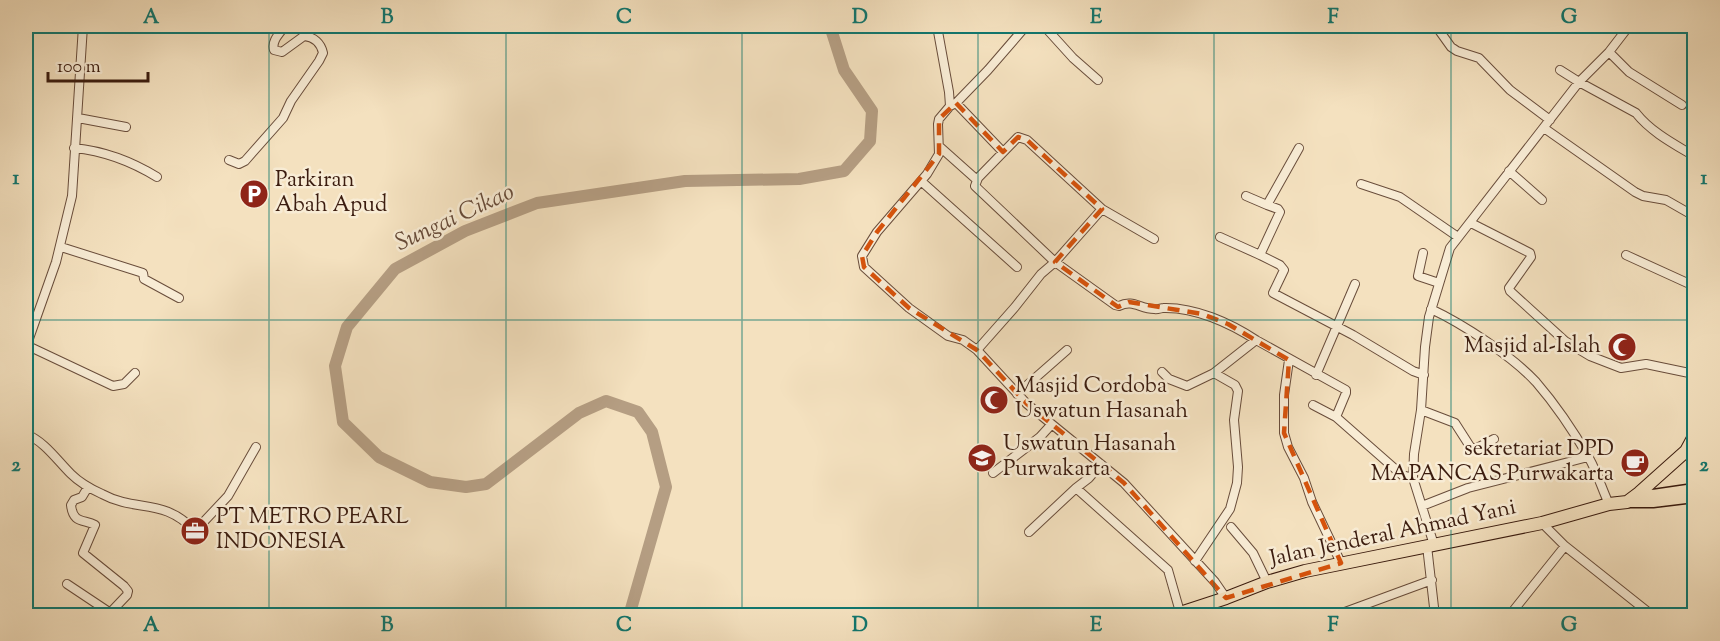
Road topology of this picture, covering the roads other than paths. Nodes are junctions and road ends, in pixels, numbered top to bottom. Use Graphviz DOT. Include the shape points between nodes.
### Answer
graph roads {
  1 [pos="83,26"];
  2 [pos="285,26"];
  3 [pos="937,26"];
  4 [pos="1026,26"];
  5 [pos="1044,26"];
  6 [pos="1436,26"];
  7 [pos="1629,26"];
  8 [pos="1609,52"];
  9 [pos="1560,70"];
  10 [pos="1098,80"];
  11 [pos="1579,82"];
  12 [pos="953,104"];
  13 [pos="1682,105"];
  14 [pos="78,118"];
  15 [pos="1550,120"];
  16 [pos="126,127"];
  17 [pos="1544,128"];
  18 [pos="940,147"];
  19 [pos="74,148"];
  20 [pos="1299,148"];
  21 [pos="1004,152"];
  22 [pos="1695,156"];
  23 [pos="229,160"];
  24 [pos="1509,171"];
  25 [pos="157,177"];
  26 [pos="977,180"];
  27 [pos="921,181"];
  28 [pos="1361,184"];
  29 [pos="1246,196"];
  30 [pos="1542,200"];
  31 [pos="1267,205"];
  32 [pos="1102,209"];
  33 [pos="1695,216"];
  34 [pos="1471,223"];
  35 [pos="1220,237"];
  36 [pos="1458,237"];
  37 [pos="1154,239"];
  38 [pos="61,247"];
  39 [pos="1424,253"];
  40 [pos="1260,255"];
  41 [pos="1626,255"];
  42 [pos="1055,262"];
  43 [pos="1017,267"];
  44 [pos="1439,283"];
  45 [pos="1355,284"];
  46 [pos="1695,286"];
  47 [pos="179,298"];
  48 [pos="1431,309"];
  49 [pos="26,315"];
  50 [pos="36,320"];
  51 [pos="1337,327"];
  52 [pos="1256,340"];
  53 [pos="26,346"];
  54 [pos="977,350"];
  55 [pos="1067,350"];
  56 [pos="1289,360"];
  57 [pos="1162,372"];
  58 [pos="135,373"];
  59 [pos="1214,373"];
  60 [pos="1695,374"];
  61 [pos="1316,375"];
  62 [pos="1424,375"];
  63 [pos="1017,394"];
  64 [pos="1313,405"];
  65 [pos="1421,410"];
  66 [pos="1336,417"];
  67 [pos="1051,425"];
  68 [pos="1695,429"];
  69 [pos="26,434"];
  70 [pos="1494,439"];
  71 [pos="256,447"];
  72 [pos="1588,457"];
  73 [pos="1101,464"];
  74 [pos="993,473"];
  75 [pos="1413,478"];
  76 [pos="88,487"];
  77 [pos="1076,488"];
  78 [pos="1695,489"];
  79 [pos="1639,493"];
  80 [pos="1695,496"];
  81 [pos="1627,502"];
  82 [pos="1609,504"];
  83 [pos="1422,506"];
  84 [pos="1542,523"];
  85 [pos="1231,527"];
  86 [pos="1029,532"];
  87 [pos="1431,546"];
  88 [pos="1565,546"];
  89 [pos="1195,561"];
  90 [pos="1341,563"];
  91 [pos="1432,580"];
  92 [pos="1267,582"];
  93 [pos="67,584"];
  94 [pos="1226,598"];
  95 [pos="108,614"];
  96 [pos="1175,614"];
  97 [pos="1334,615"];
  98 [pos="1435,615"];
  99 [pos="1509,615"];
  100 [pos="1653,615"];
  1 -- 14 [label="street"];
  2 -- 23 [label="street" via="274,40 276,52 282,52 303,36 315,39 323,53 283,118 245,161 239,164"];
  3 -- 12 [label="street"];
  4 -- 12 [label="street"];
  5 -- 10 [label="street"];
  6 -- 15 [label="street" via="1451,47 1479,58 1510,90"];
  7 -- 8 [label="street"];
  8 -- 11 [label="street"];
  8 -- 13 [label="street" via="1629,72"];
  9 -- 11 [label="street"];
  11 -- 15 [label="street"];
  11 -- 22 [label="street" via="1636,113 1667,140"];
  12 -- 18 [label="street" via="939,119"];
  12 -- 21 [label="street"];
  14 -- 16 [label="street"];
  14 -- 19 [label="street"];
  15 -- 17 [label="street"];
  17 -- 24 [label="street"];
  17 -- 33 [label="street" via="1635,192 1666,200"];
  18 -- 26 [label="street"];
  18 -- 27 [label="street" via="936,161"];
  19 -- 25 [label="street" via="120,158"];
  19 -- 38 [label="street" via="72,196"];
  20 -- 31 [label="street"];
  21 -- 26 [label="street"];
  21 -- 32 [label="street" via="1018,136 1023,137"];
  24 -- 30 [label="street"];
  24 -- 34 [label="street"];
  26 -- 42 [label="street" via="977,190"];
  27 -- 43 [label="street"];
  27 -- 54 [label="street" via="877,232 862,261 909,308 948,336"];
  28 -- 36 [label="street" via="1400,197"];
  29 -- 31 [label="street"];
  31 -- 40 [label="street" via="1280,212"];
  32 -- 37 [label="street"];
  32 -- 42 [label="street"];
  34 -- 36 [label="street"];
  34 -- 60 [label="street" via="1530,253 1509,291 1565,341 1621,368 1646,364"];
  35 -- 40 [label="street"];
  36 -- 44 [label="street" via="1450,248"];
  38 -- 47 [label="street" via="143,273 144,279"];
  38 -- 50 [label="street"];
  39 -- 44 [label="street" via="1418,276"];
  40 -- 51 [label="street" via="1283,267 1274,294"];
  41 -- 46 [label="street"];
  42 -- 52 [label="street" via="1115,305 1131,302 1152,309 1202,314"];
  42 -- 54 [label="street"];
  44 -- 48 [label="street"];
  45 -- 51 [label="street"];
  48 -- 62 [label="street"];
  48 -- 72 [label="street" via="1453,320 1537,383"];
  49 -- 50 [label="street"];
  50 -- 53 [label="street"];
  51 -- 61 [label="street"];
  51 -- 62 [label="street"];
  52 -- 56 [label="street"];
  52 -- 59 [label="street"];
  53 -- 58 [label="street" via="113,386 124,384"];
  54 -- 63 [label="street"];
  55 -- 63 [label="street"];
  56 -- 61 [label="street"];
  56 -- 90 [label="street" via="1284,433"];
  57 -- 59 [label="street" via="1185,386"];
  59 -- 89 [label="street" via="1238,391 1234,420 1237,483 1230,509"];
  61 -- 66 [label="street" via="1346,391"];
  62 -- 65 [label="street"];
  63 -- 67 [label="street"];
  64 -- 66 [label="street"];
  65 -- 70 [label="street" via="1455,423 1471,448"];
  65 -- 75 [label="street"];
  66 -- 75 [label="street" via="1402,475"];
  67 -- 73 [label="street"];
  67 -- 74 [label="street"];
  68 -- 79 [label="highway" via="1686,451"];
  69 -- 76 [label="street" via="40,441"];
  71 -- 76 [label="street" via="228,496 195,531 171,511 112,498"];
  72 -- 82 [label="street"];
  72 -- 83 [label="street" via="1468,488"];
  73 -- 77 [label="street"];
  73 -- 89 [label="street"];
  75 -- 83 [label="street"];
  76 -- 95 [label="street" via="71,505 81,522 95,525 83,553 128,591"];
  77 -- 86 [label="street"];
  77 -- 96 [label="street" via="1168,570"];
  78 -- 79 [label="main road"];
  79 -- 81 [label="highway"];
  80 -- 81 [label="main road, Jalan Jenderal Ahmad Yani"];
  81 -- 82 [label="highway, Jalan Jenderal Ahmad Yani"];
  82 -- 84 [label="highway, Jalan Jenderal Ahmad Yani"];
  83 -- 87 [label="street"];
  84 -- 87 [label="highway, Jalan Jenderal Ahmad Yani"];
  84 -- 88 [label="street"];
  85 -- 92 [label="street" via="1253,553"];
  87 -- 90 [label="highway, Jalan Jenderal Ahmad Yani"];
  87 -- 91 [label="street"];
  88 -- 99 [label="street"];
  88 -- 100 [label="street"];
  89 -- 94 [label="street"];
  90 -- 92 [label="highway, Jalan Jenderal Ahmad Yani"];
  91 -- 97 [label="street"];
  91 -- 98 [label="street"];
  92 -- 94 [label="highway, Jalan Jenderal Ahmad Yani"];
  93 -- 95 [label="street"];
  94 -- 96 [label="highway, Jalan Jenderal Ahmad Yani"];
}
